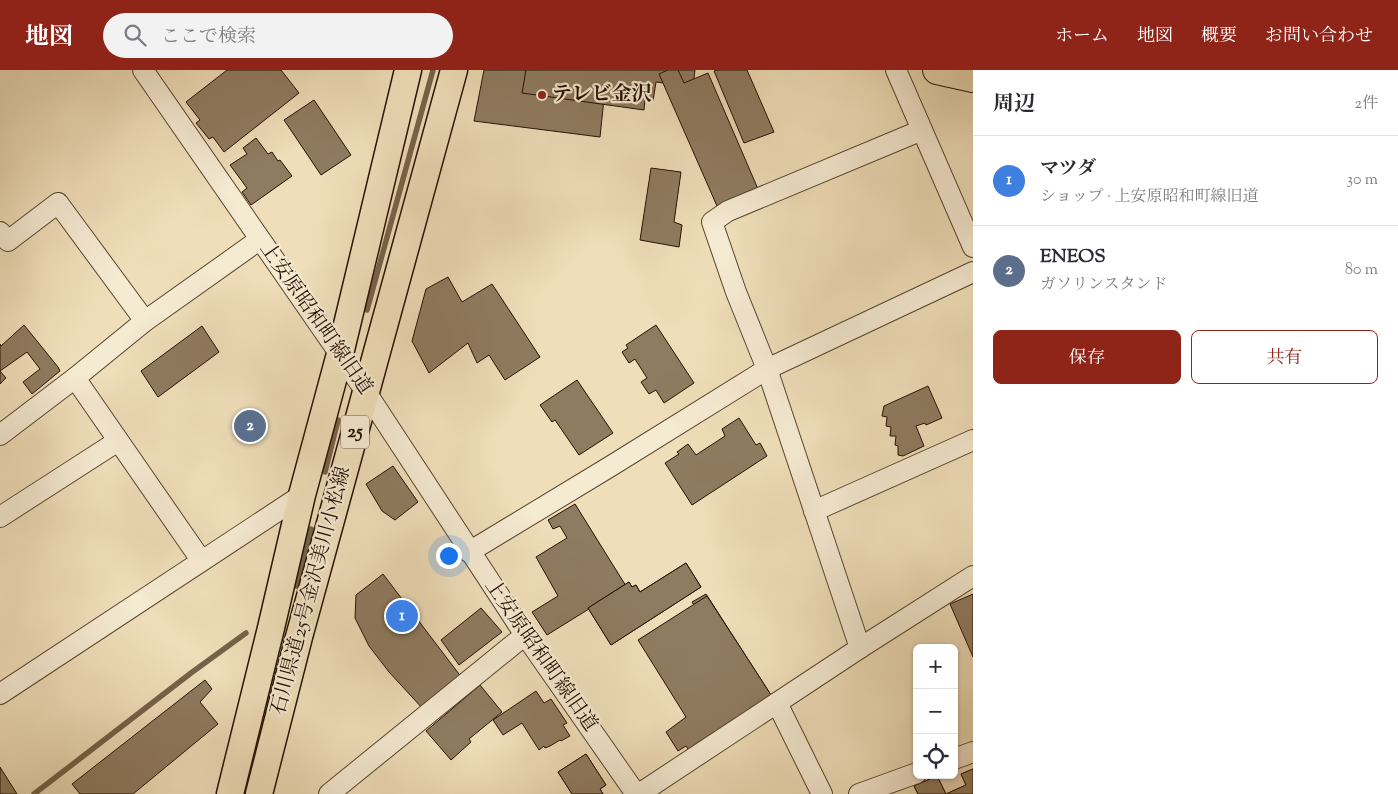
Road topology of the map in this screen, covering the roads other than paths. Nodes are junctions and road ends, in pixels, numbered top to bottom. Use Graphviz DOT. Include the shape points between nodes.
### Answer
graph roads {
  1 [pos="142,70"];
  2 [pos="408,70"];
  3 [pos="454,70"];
  4 [pos="896,70"];
  5 [pos="937,70"];
  6 [pos="973,78"];
  7 [pos="922,130"];
  8 [pos="3,240"];
  9 [pos="259,240"];
  10 [pos="973,247"];
  11 [pos="973,272"];
  12 [pos="145,321"];
  13 [pos="340,354"];
  14 [pos="767,369"];
  15 [pos="75,378"];
  16 [pos="366,392"];
  17 [pos="4,425"];
  18 [pos="118,440"];
  19 [pos="973,440"];
  20 [pos="302,495"];
  21 [pos="814,511"];
  22 [pos="0,518"];
  23 [pos="469,552"];
  24 [pos="201,560"];
  25 [pos="973,576"];
  26 [pos="524,635"];
  27 [pos="860,648"];
  28 [pos="0,694"];
  29 [pos="777,703"];
  30 [pos="973,752"];
  31 [pos="958,758"];
  32 [pos="913,774"];
  33 [pos="230,794"];
  34 [pos="259,794"];
  35 [pos="330,794"];
  36 [pos="637,794"];
  37 [pos="822,794"];
  38 [pos="859,794"];
  1 -- 9 [label="street, 上安原昭和町線旧道"];
  2 -- 13 [label="main road, 石川県道25号金沢美川小松線 / 25"];
  3 -- 16 [label="main road, 石川県道25号金沢美川小松線 / 25"];
  4 -- 7 [label="street"];
  5 -- 6 [label="highway"];
  7 -- 10 [label="street"];
  7 -- 14 [label="street" via="728,211 712,222"];
  8 -- 12 [label="street" via="58,203"];
  9 -- 12 [label="street"];
  9 -- 13 [label="street, 上安原昭和町線旧道"];
  11 -- 14 [label="street"];
  12 -- 15 [label="street"];
  13 -- 16 [label="street, 上安原昭和町線旧道"];
  13 -- 20 [label="main road, 石川県道25号金沢美川小松線 / 25"];
  14 -- 21 [label="street"];
  14 -- 23 [label="street"];
  15 -- 17 [label="street"];
  15 -- 18 [label="street"];
  16 -- 23 [label="street, 上安原昭和町線旧道"];
  16 -- 34 [label="main road, 石川県道25号金沢美川小松線 / 25"];
  18 -- 22 [label="street"];
  18 -- 24 [label="street"];
  19 -- 21 [label="street"];
  20 -- 24 [label="street"];
  20 -- 33 [label="main road, 石川県道25号金沢美川小松線 / 25"];
  21 -- 27 [label="street"];
  23 -- 26 [label="street, 上安原昭和町線旧道"];
  24 -- 28 [label="street"];
  25 -- 27 [label="street"];
  26 -- 35 [label="street"];
  26 -- 36 [label="street, 上安原昭和町線旧道"];
  27 -- 29 [label="street"];
  29 -- 36 [label="street"];
  29 -- 37 [label="street"];
  30 -- 31 [label="street"];
  32 -- 38 [label="street"];
}
